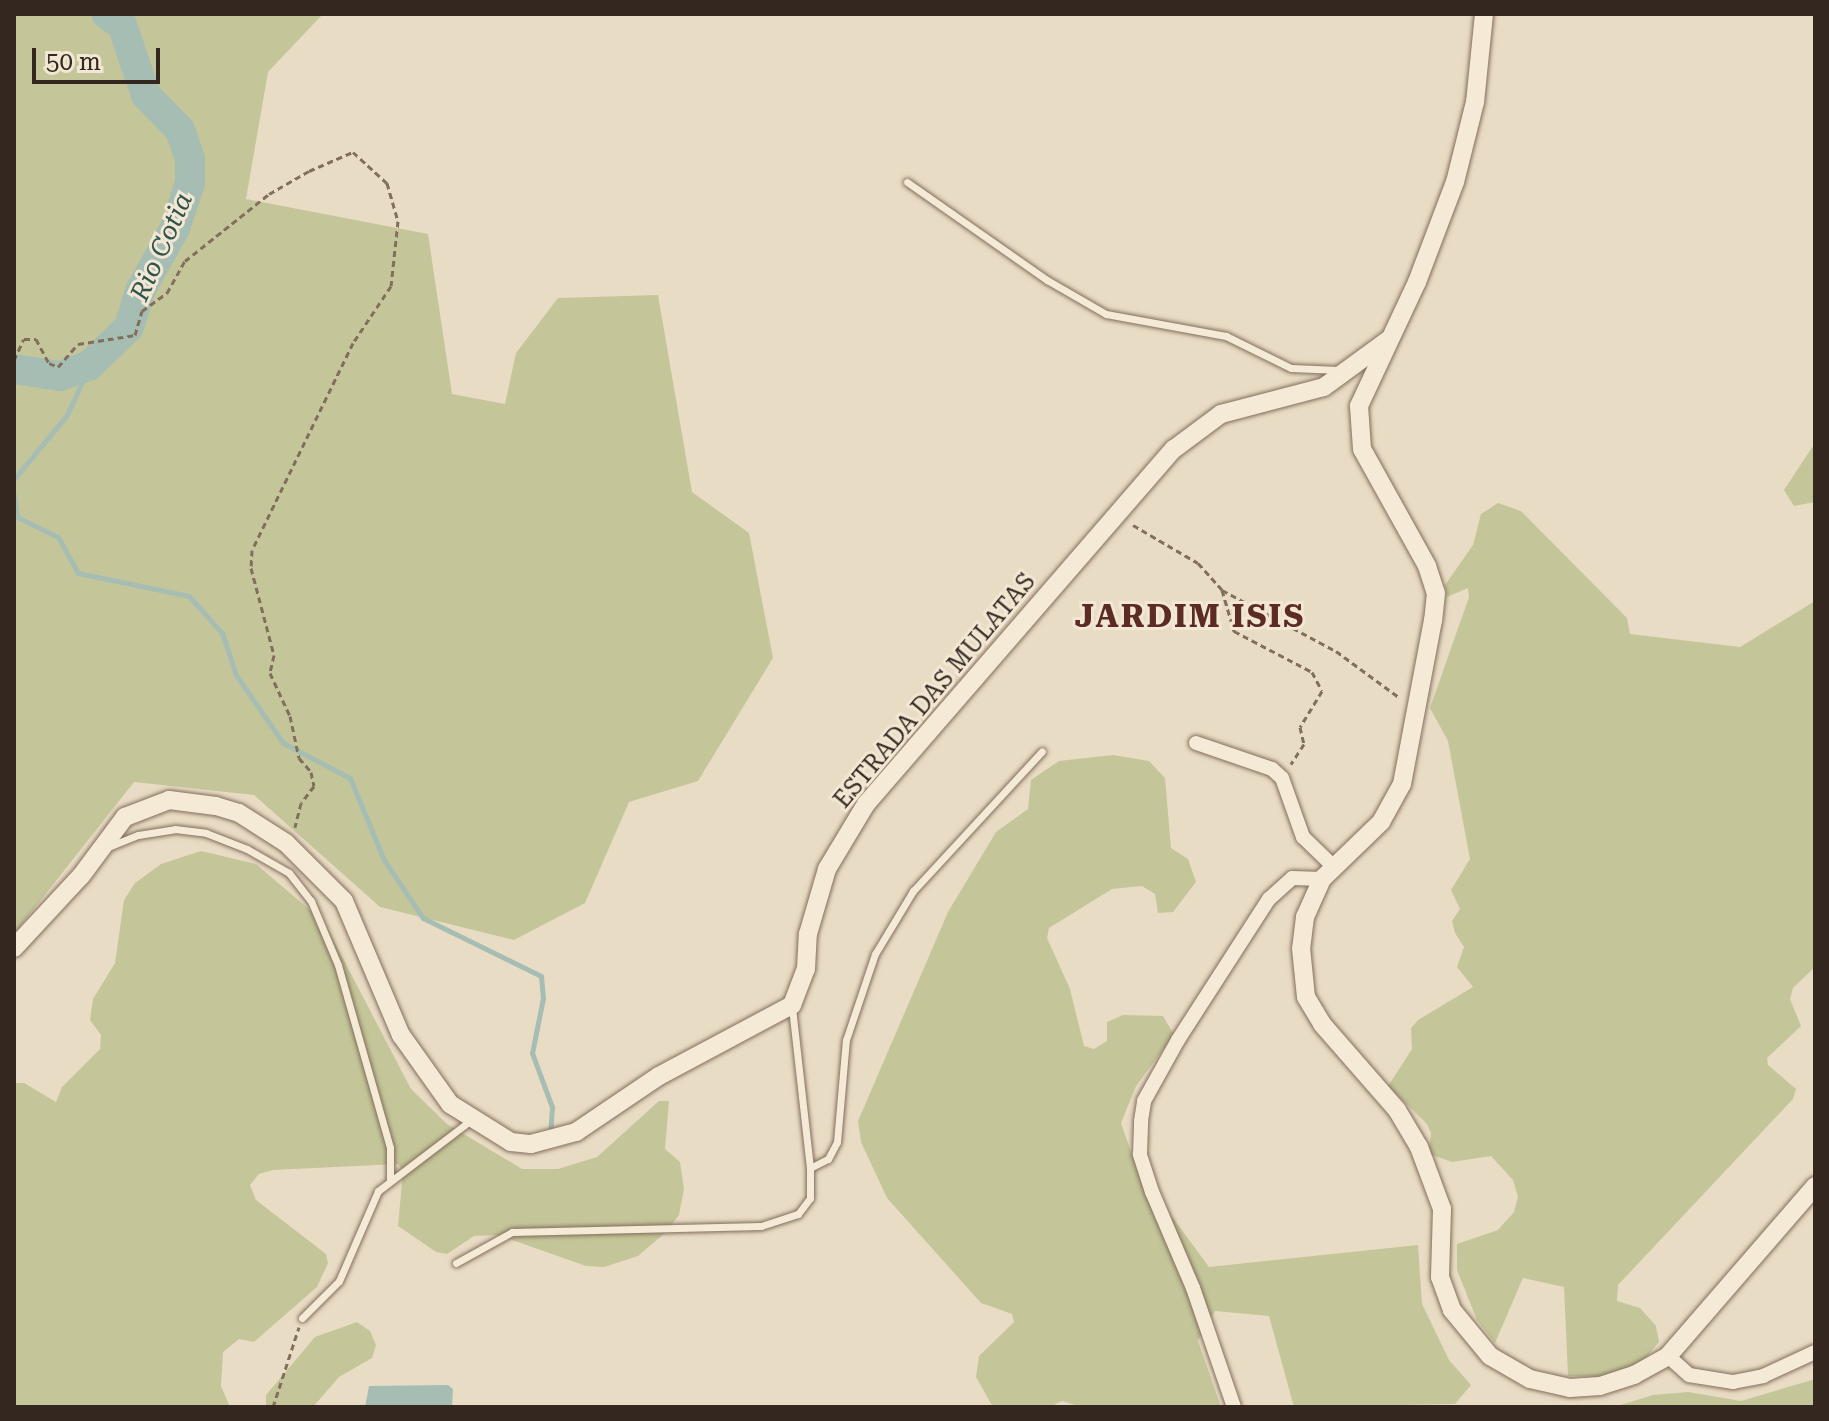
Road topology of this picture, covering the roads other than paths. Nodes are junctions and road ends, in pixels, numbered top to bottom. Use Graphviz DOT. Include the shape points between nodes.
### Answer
graph roads {
  1 [pos="1484,14"];
  2 [pos="907,182"];
  3 [pos="1388,340"];
  4 [pos="1347,369"];
  5 [pos="1196,743"];
  6 [pos="1042,751"];
  7 [pos="98,851"];
  8 [pos="1328,873"];
  9 [pos="14,948"];
  10 [pos="792,1005"];
  11 [pos="470,1121"];
  12 [pos="810,1168"];
  13 [pos="390,1181"];
  14 [pos="1815,1186"];
  15 [pos="456,1263"];
  16 [pos="302,1318"];
  17 [pos="1815,1352"];
  18 [pos="1668,1356"];
  19 [pos="1234,1407"];
  1 -- 3 [label="street" via="1475,102 1455,182"];
  2 -- 4 [label="lane" via="1047,280 1106,314 1226,336 1291,368"];
  3 -- 4 [label="street, ESTRADA DAS MULATAS"];
  3 -- 8 [label="street" via="1365,386 1357,427 1374,474 1422,551 1436,593 1402,784 1381,822"];
  4 -- 10 [label="street, ESTRADA DAS MULATAS" via="1324,387 1251,404 1198,428 1115,515 866,804 827,869 808,934 806,969"];
  5 -- 8 [label="street" via="1272,769 1282,778 1303,837"];
  6 -- 12 [label="lane" via="913,891 875,954 846,1040 837,1142 828,1159"];
  7 -- 9 [label="street"];
  7 -- 11 [label="street" via="125,817 169,800 239,813 286,843 344,901 401,1035 422,1069"];
  7 -- 13 [label="lane" via="138,835 175,829 206,833 289,873 311,901 338,965 390,1148"];
  8 -- 18 [label="street" via="1305,917 1301,948 1306,997 1322,1024 1397,1110 1419,1147 1442,1209 1440,1277 1452,1310 1490,1356 1552,1385 1600,1386"];
  8 -- 19 [label="street" via="1292,878 1255,917 1154,1081 1141,1121 1140,1154 1152,1192 1183,1260"];
  10 -- 11 [label="street" via="659,1076 606,1116 552,1141 511,1142"];
  10 -- 12 [label="lane"];
  11 -- 13 [label="lane"];
  12 -- 15 [label="lane" via="810,1198 785,1221 512,1232"];
  13 -- 16 [label="lane" via="370,1203 339,1281"];
  14 -- 18 [label="street"];
  17 -- 18 [label="street" via="1763,1376 1733,1382 1689,1375"];
}
